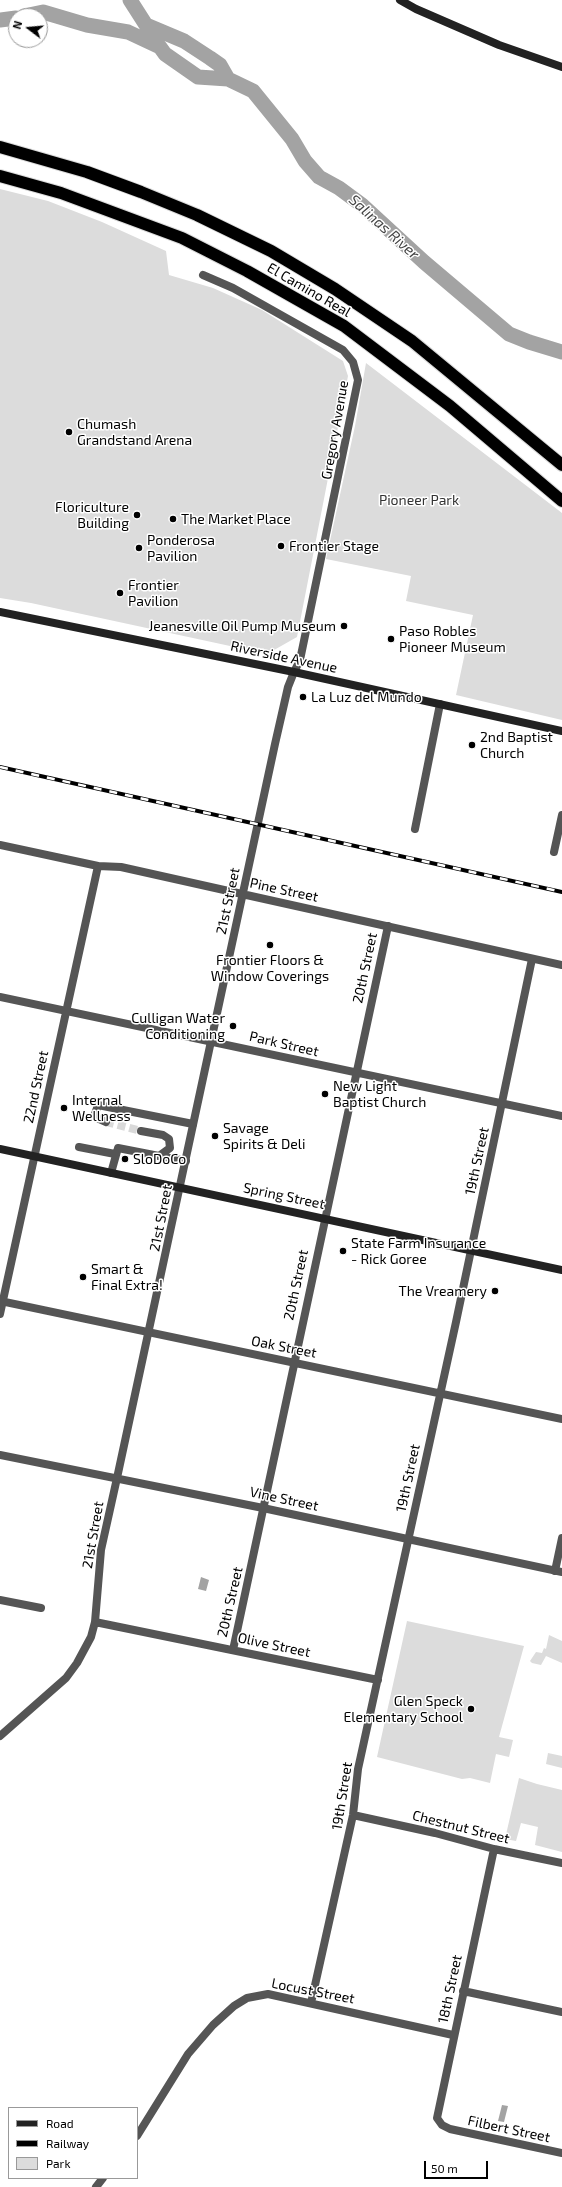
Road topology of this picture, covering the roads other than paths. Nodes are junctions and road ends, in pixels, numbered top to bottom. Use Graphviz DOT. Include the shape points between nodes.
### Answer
graph roads {
  1 [pos="400,0"];
  2 [pos="562,67"];
  3 [pos="0,147"];
  4 [pos="0,176"];
  5 [pos="203,275"];
  6 [pos="562,465"];
  7 [pos="562,501"];
  8 [pos="0,612"];
  9 [pos="294,672"];
  10 [pos="440,704"];
  11 [pos="562,731"];
  12 [pos="562,815"];
  13 [pos="415,829"];
  14 [pos="0,845"];
  15 [pos="554,852"];
  16 [pos="98,866"];
  17 [pos="242,894"];
  18 [pos="388,926"];
  19 [pos="532,959"];
  20 [pos="562,965"];
  21 [pos="0,996"];
  22 [pos="66,1010"];
  23 [pos="211,1041"];
  24 [pos="356,1073"];
  25 [pos="502,1104"];
  26 [pos="562,1116"];
  27 [pos="106,1122"];
  28 [pos="193,1124"];
  29 [pos="141,1131"];
  30 [pos="79,1147"];
  31 [pos="0,1149"];
  32 [pos="115,1154"];
  33 [pos="34,1156"];
  34 [pos="160,1156"];
  35 [pos="186,1161"];
  36 [pos="111,1173"];
  37 [pos="180,1188"];
  38 [pos="324,1218"];
  39 [pos="471,1250"];
  40 [pos="562,1270"];
  41 [pos="1,1301"];
  42 [pos="0,1314"];
  43 [pos="148,1333"];
  44 [pos="293,1363"];
  45 [pos="440,1393"];
  46 [pos="562,1419"];
  47 [pos="0,1455"];
  48 [pos="117,1478"];
  49 [pos="263,1508"];
  50 [pos="562,1538"];
  51 [pos="408,1539"];
  52 [pos="559,1571"];
  53 [pos="0,1600"];
  54 [pos="41,1608"];
  55 [pos="95,1622"];
  56 [pos="233,1650"];
  57 [pos="378,1680"];
  58 [pos="0,1736"];
  59 [pos="354,1815"];
  60 [pos="494,1849"];
  61 [pos="562,1863"];
  62 [pos="463,1991"];
  63 [pos="311,2003"];
  64 [pos="562,2012"];
  65 [pos="454,2035"];
  66 [pos="450,2129"];
  67 [pos="138,2134"];
  68 [pos="562,2154"];
  69 [pos="102,2179"];
  70 [pos="96,2187"];
  1 -- 2 [label="main road" via="499,44"];
  3 -- 6 [label="highway, El Camino Real" via="88,172 141,192 197,215 271,251 335,289 412,341"];
  4 -- 7 [label="highway, El Camino Real" via="61,193 182,238 247,271 344,326 450,406"];
  5 -- 9 [label="street, Gregory Avenue" via="295,321 343,350 353,362 358,380 300,660"];
  8 -- 9 [label="main road, Riverside Avenue"];
  9 -- 10 [label="main road, Riverside Avenue"];
  9 -- 17 [label="street, 21st Street" via="274,744"];
  10 -- 11 [label="main road, Riverside Avenue"];
  10 -- 13 [label="street"];
  12 -- 15 [label="street"];
  14 -- 16 [label="street, Pine Street"];
  16 -- 17 [label="street, Pine Street" via="121,866"];
  16 -- 22 [label="street, 22nd Street"];
  17 -- 18 [label="street, Pine Street"];
  17 -- 23 [label="street, 21st Street"];
  18 -- 19 [label="street, Pine Street"];
  18 -- 24 [label="street, 20th Street"];
  19 -- 20 [label="street, Pine Street"];
  19 -- 25 [label="street, 19th Street"];
  21 -- 22 [label="street, Park Street"];
  22 -- 23 [label="street, Park Street"];
  22 -- 33 [label="street, 22nd Street"];
  23 -- 24 [label="street, Park Street"];
  23 -- 28 [label="street, 21st Street"];
  24 -- 25 [label="street, Park Street"];
  24 -- 38 [label="street, 20th Street"];
  25 -- 26 [label="street, Park Street"];
  25 -- 39 [label="street, 19th Street"];
  27 -- 28 [label="street" via="97,1118 95,1114 98,1105"];
  28 -- 35 [label="street, 21st Street"];
  29 -- 34 [label="street" via="163,1135 169,1139 170,1148"];
  30 -- 32 [label="street"];
  31 -- 33 [label="main road, Spring Street"];
  32 -- 34 [label="street" via="120,1148"];
  32 -- 36 [label="street"];
  33 -- 36 [label="main road, Spring Street"];
  33 -- 41 [label="street, 22nd Street"];
  34 -- 35 [label="street"];
  35 -- 37 [label="street, 21st Street"];
  36 -- 37 [label="main road, Spring Street"];
  37 -- 38 [label="main road, Spring Street"];
  37 -- 43 [label="street, 21st Street"];
  38 -- 39 [label="main road, Spring Street"];
  38 -- 44 [label="street, 20th Street"];
  39 -- 40 [label="main road, Spring Street"];
  39 -- 45 [label="street, 19th Street"];
  41 -- 42 [label="street, 22nd Street"];
  41 -- 43 [label="street, Oak Street"];
  43 -- 44 [label="street, Oak Street"];
  43 -- 48 [label="street, 21st Street"];
  44 -- 45 [label="street, Oak Street"];
  44 -- 49 [label="street, 20th Street"];
  45 -- 46 [label="street, Oak Street"];
  45 -- 51 [label="street, 19th Street"];
  47 -- 48 [label="street, Vine Street"];
  48 -- 49 [label="street, Vine Street"];
  48 -- 55 [label="street, 21st Street" via="101,1550"];
  49 -- 51 [label="street, Vine Street"];
  49 -- 56 [label="street, 20th Street"];
  50 -- 52 [label="street"];
  51 -- 52 [label="street, Vine Street"];
  51 -- 57 [label="street, 19th Street"];
  53 -- 54 [label="street"];
  55 -- 56 [label="street, Olive Street"];
  55 -- 58 [label="street, 21st Street" via="84,1651 66,1678"];
  56 -- 57 [label="street, Olive Street"];
  57 -- 59 [label="street, 19th Street" via="358,1769"];
  59 -- 60 [label="street, Chestnut Street"];
  59 -- 63 [label="street, 19th Street"];
  60 -- 61 [label="street, Chestnut Street"];
  60 -- 62 [label="street, 18th Street"];
  62 -- 64 [label="street"];
  62 -- 65 [label="street, 18th Street"];
  63 -- 65 [label="street, Locust Street"];
  63 -- 67 [label="street, Locust Street" via="268,1994 247,1998 234,2006 213,2025 188,2054"];
  65 -- 66 [label="street, 18th Street" via="437,2118 442,2126"];
  66 -- 68 [label="street, Filbert Street"];
  69 -- 70 [label="street"];
}
